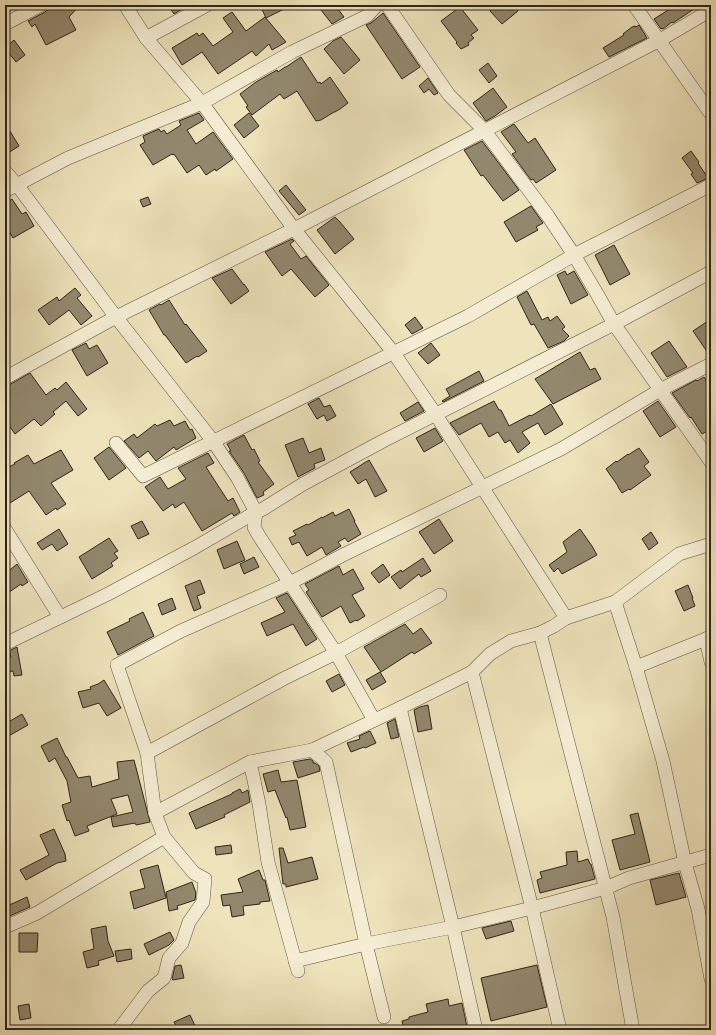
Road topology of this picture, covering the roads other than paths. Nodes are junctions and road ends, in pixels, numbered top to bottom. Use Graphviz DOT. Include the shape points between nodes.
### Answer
graph roads {
  1 [pos="41,5"];
  2 [pos="125,5"];
  3 [pos="207,5"];
  4 [pos="377,5"];
  5 [pos="387,5"];
  6 [pos="634,5"];
  7 [pos="711,10"];
  8 [pos="5,24"];
  9 [pos="146,38"];
  10 [pos="660,40"];
  11 [pos="202,103"];
  12 [pos="711,114"];
  13 [pos="484,130"];
  14 [pos="5,171"];
  15 [pos="17,185"];
  16 [pos="711,186"];
  17 [pos="5,191"];
  18 [pos="294,229"];
  19 [pos="574,255"];
  20 [pos="711,272"];
  21 [pos="116,317"];
  22 [pos="614,324"];
  23 [pos="393,352"];
  24 [pos="711,364"];
  25 [pos="5,378"];
  26 [pos="660,390"];
  27 [pos="436,415"];
  28 [pos="213,441"];
  29 [pos="116,443"];
  30 [pos="711,462"];
  31 [pos="482,488"];
  32 [pos="256,512"];
  33 [pos="5,529"];
  34 [pos="711,544"];
  35 [pos="290,584"];
  36 [pos="440,595"];
  37 [pos="615,602"];
  38 [pos="60,617"];
  39 [pos="566,618"];
  40 [pos="540,633"];
  41 [pos="708,637"];
  42 [pos="5,644"];
  43 [pos="336,653"];
  44 [pos="711,662"];
  45 [pos="636,667"];
  46 [pos="472,672"];
  47 [pos="400,708"];
  48 [pos="374,720"];
  49 [pos="312,750"];
  50 [pos="147,753"];
  51 [pos="250,762"];
  52 [pos="155,812"];
  53 [pos="164,837"];
  54 [pos="711,855"];
  55 [pos="684,863"];
  56 [pos="606,888"];
  57 [pos="532,908"];
  58 [pos="5,927"];
  59 [pos="453,927"];
  60 [pos="366,944"];
  61 [pos="711,979"];
  62 [pos="384,1017"];
  63 [pos="120,1030"];
  64 [pos="476,1030"];
  65 [pos="560,1030"];
  66 [pos="633,1030"];
  1 -- 8 [label="street"];
  2 -- 9 [label="street"];
  3 -- 9 [label="street"];
  4 -- 11 [label="street" via="367,16 292,52"];
  5 -- 13 [label="street" via="449,95"];
  6 -- 10 [label="street"];
  7 -- 10 [label="street"];
  9 -- 11 [label="street"];
  10 -- 12 [label="street"];
  10 -- 13 [label="street"];
  11 -- 15 [label="street" via="68,158"];
  11 -- 18 [label="street"];
  13 -- 18 [label="street"];
  13 -- 19 [label="street"];
  14 -- 15 [label="street"];
  15 -- 17 [label="street"];
  15 -- 21 [label="street"];
  16 -- 19 [label="street"];
  18 -- 21 [label="street"];
  18 -- 23 [label="street"];
  19 -- 22 [label="street"];
  19 -- 23 [label="street" via="468,316"];
  20 -- 22 [label="street"];
  21 -- 25 [label="street"];
  21 -- 28 [label="street"];
  22 -- 26 [label="street"];
  22 -- 27 [label="street"];
  23 -- 27 [label="street"];
  23 -- 28 [label="street"];
  24 -- 26 [label="street"];
  26 -- 30 [label="street"];
  26 -- 31 [label="street" via="561,449"];
  27 -- 31 [label="street"];
  27 -- 32 [label="street" via="303,484"];
  28 -- 29 [label="street" via="143,476"];
  28 -- 32 [label="street"];
  31 -- 35 [label="street" via="343,555"];
  31 -- 39 [label="street"];
  32 -- 35 [label="street" via="254,527"];
  32 -- 38 [label="street" via="194,548"];
  33 -- 38 [label="street"];
  34 -- 37 [label="street" via="679,554"];
  35 -- 43 [label="street"];
  35 -- 50 [label="street" via="181,631 117,665"];
  36 -- 43 [label="street"];
  37 -- 39 [label="street"];
  37 -- 45 [label="street"];
  38 -- 42 [label="street"];
  39 -- 40 [label="street"];
  40 -- 46 [label="street" via="510,642 490,654"];
  40 -- 56 [label="street"];
  41 -- 44 [label="street"];
  41 -- 45 [label="street"];
  43 -- 48 [label="street"];
  43 -- 50 [label="street"];
  45 -- 55 [label="street" via="663,761"];
  46 -- 47 [label="street"];
  46 -- 57 [label="street"];
  47 -- 48 [label="street"];
  47 -- 59 [label="street"];
  48 -- 49 [label="street"];
  49 -- 51 [label="street"];
  49 -- 60 [label="street" via="326,762"];
  50 -- 52 [label="street"];
  51 -- 52 [label="street"];
  51 -- 60 [label="street" via="268,862 297,966"];
  52 -- 53 [label="street"];
  53 -- 58 [label="street" via="37,913"];
  53 -- 63 [label="street" via="194,873 206,879 203,902 190,922 182,943 169,958 164,978 148,992"];
  54 -- 55 [label="street"];
  55 -- 56 [label="street" via="629,878"];
  55 -- 61 [label="street" via="698,909"];
  56 -- 57 [label="street"];
  56 -- 66 [label="street"];
  57 -- 59 [label="street"];
  57 -- 65 [label="street"];
  59 -- 60 [label="street"];
  59 -- 64 [label="street"];
  60 -- 62 [label="street"];
}
